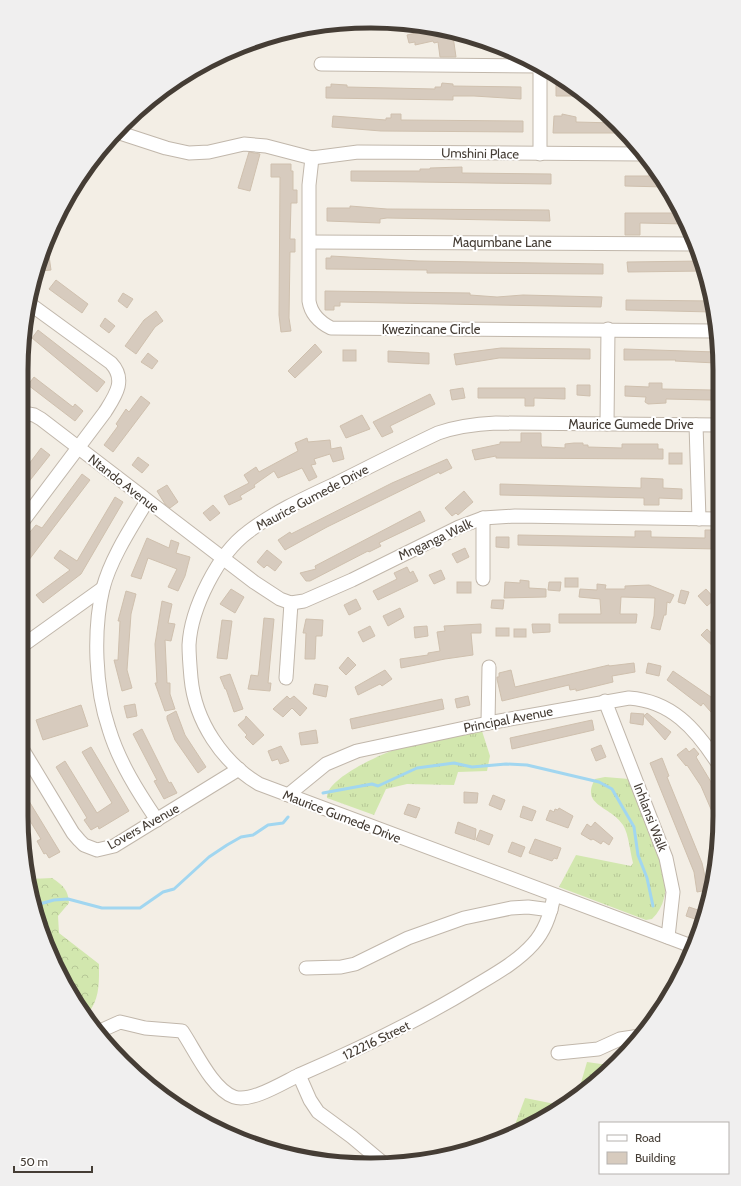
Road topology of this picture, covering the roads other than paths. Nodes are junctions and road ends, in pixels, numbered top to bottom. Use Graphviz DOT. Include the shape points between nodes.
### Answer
graph roads {
  1 [pos="321,64"];
  2 [pos="527,66"];
  3 [pos="540,73"];
  4 [pos="123,134"];
  5 [pos="540,154"];
  6 [pos="635,154"];
  7 [pos="314,158"];
  8 [pos="310,242"];
  9 [pos="689,244"];
  10 [pos="34,307"];
  11 [pos="608,330"];
  12 [pos="710,331"];
  13 [pos="28,414"];
  14 [pos="607,424"];
  15 [pos="696,424"];
  16 [pos="713,425"];
  17 [pos="79,448"];
  18 [pos="147,501"];
  19 [pos="28,514"];
  20 [pos="483,518"];
  21 [pos="698,519"];
  22 [pos="713,519"];
  23 [pos="224,558"];
  24 [pos="482,579"];
  25 [pos="103,588"];
  26 [pos="291,603"];
  27 [pos="28,642"];
  28 [pos="489,667"];
  29 [pos="286,678"];
  30 [pos="605,701"];
  31 [pos="488,723"];
  32 [pos="713,756"];
  33 [pos="28,759"];
  34 [pos="239,769"];
  35 [pos="288,795"];
  36 [pos="157,820"];
  37 [pos="554,895"];
  38 [pos="551,910"];
  39 [pos="668,937"];
  40 [pos="688,945"];
  41 [pos="306,968"];
  42 [pos="103,1029"];
  43 [pos="631,1037"];
  44 [pos="558,1053"];
  45 [pos="300,1075"];
  46 [pos="377,1158"];
  1 -- 2 [label="street"];
  3 -- 5 [label="street"];
  4 -- 7 [label="street" via="178,152 209,152 235,145 255,144"];
  5 -- 6 [label="street, Umshini Place"];
  5 -- 7 [label="street, Umshini Place" via="358,152"];
  7 -- 8 [label="street, Kwezincane Circle" via="309,185"];
  8 -- 9 [label="street, Maqumbane Lane"];
  8 -- 11 [label="street, Kwezincane Circle" via="310,308 322,324 331,328"];
  10 -- 17 [label="street" via="112,363 118,373 120,382 114,398"];
  11 -- 12 [label="street, Kwezincane Circle"];
  11 -- 14 [label="street"];
  13 -- 17 [label="street, Ntando Avenue" via="41,419"];
  14 -- 15 [label="street, Maurice Gumede Drive"];
  14 -- 23 [label="street, Maurice Gumede Drive" via="496,423 455,427 264,520 246,533"];
  15 -- 16 [label="street, Maurice Gumede Drive"];
  15 -- 21 [label="street"];
  17 -- 18 [label="street, Ntando Avenue"];
  17 -- 19 [label="street"];
  18 -- 23 [label="street, Ntando Avenue"];
  18 -- 25 [label="street"];
  20 -- 21 [label="street, Mnganga Walk" via="515,516"];
  20 -- 24 [label="street"];
  20 -- 26 [label="street, Mnganga Walk" via="459,527 317,597"];
  21 -- 22 [label="street, Mnganga Walk"];
  23 -- 26 [label="street" via="271,594"];
  23 -- 34 [label="street, Maurice Gumede Drive" via="208,584 192,623 189,644 190,668 196,703 202,720 223,753"];
  25 -- 27 [label="street"];
  25 -- 36 [label="street" via="97,656 108,729 140,795"];
  26 -- 29 [label="street"];
  28 -- 31 [label="street"];
  30 -- 31 [label="street, Principal Avenue"];
  30 -- 32 [label="street, Principal Avenue" via="645,699 667,708 696,734"];
  30 -- 39 [label="street, Inhlansi Walk" via="666,858 673,892"];
  31 -- 35 [label="street, Principal Avenue" via="339,757 312,774"];
  33 -- 36 [label="street, Lovers Avenue" via="73,833 84,845 97,850 114,846"];
  34 -- 35 [label="street, Maurice Gumede Drive" via="259,784"];
  34 -- 36 [label="street, Lovers Avenue"];
  35 -- 37 [label="street, Maurice Gumede Drive"];
  37 -- 38 [label="street, 122216 Street"];
  37 -- 39 [label="street, Maurice Gumede Drive"];
  38 -- 41 [label="street" via="511,908 464,918 408,938 354,964"];
  38 -- 45 [label="street, 122216 Street" via="545,928 533,944 502,970 406,1026"];
  39 -- 40 [label="street, Maurice Gumede Drive"];
  42 -- 45 [label="street, 122216 Street" via="114,1023 124,1022 145,1028 182,1031 210,1075 235,1097 252,1096"];
  43 -- 44 [label="street" via="598,1049"];
  45 -- 46 [label="street" via="318,1112"];
}
